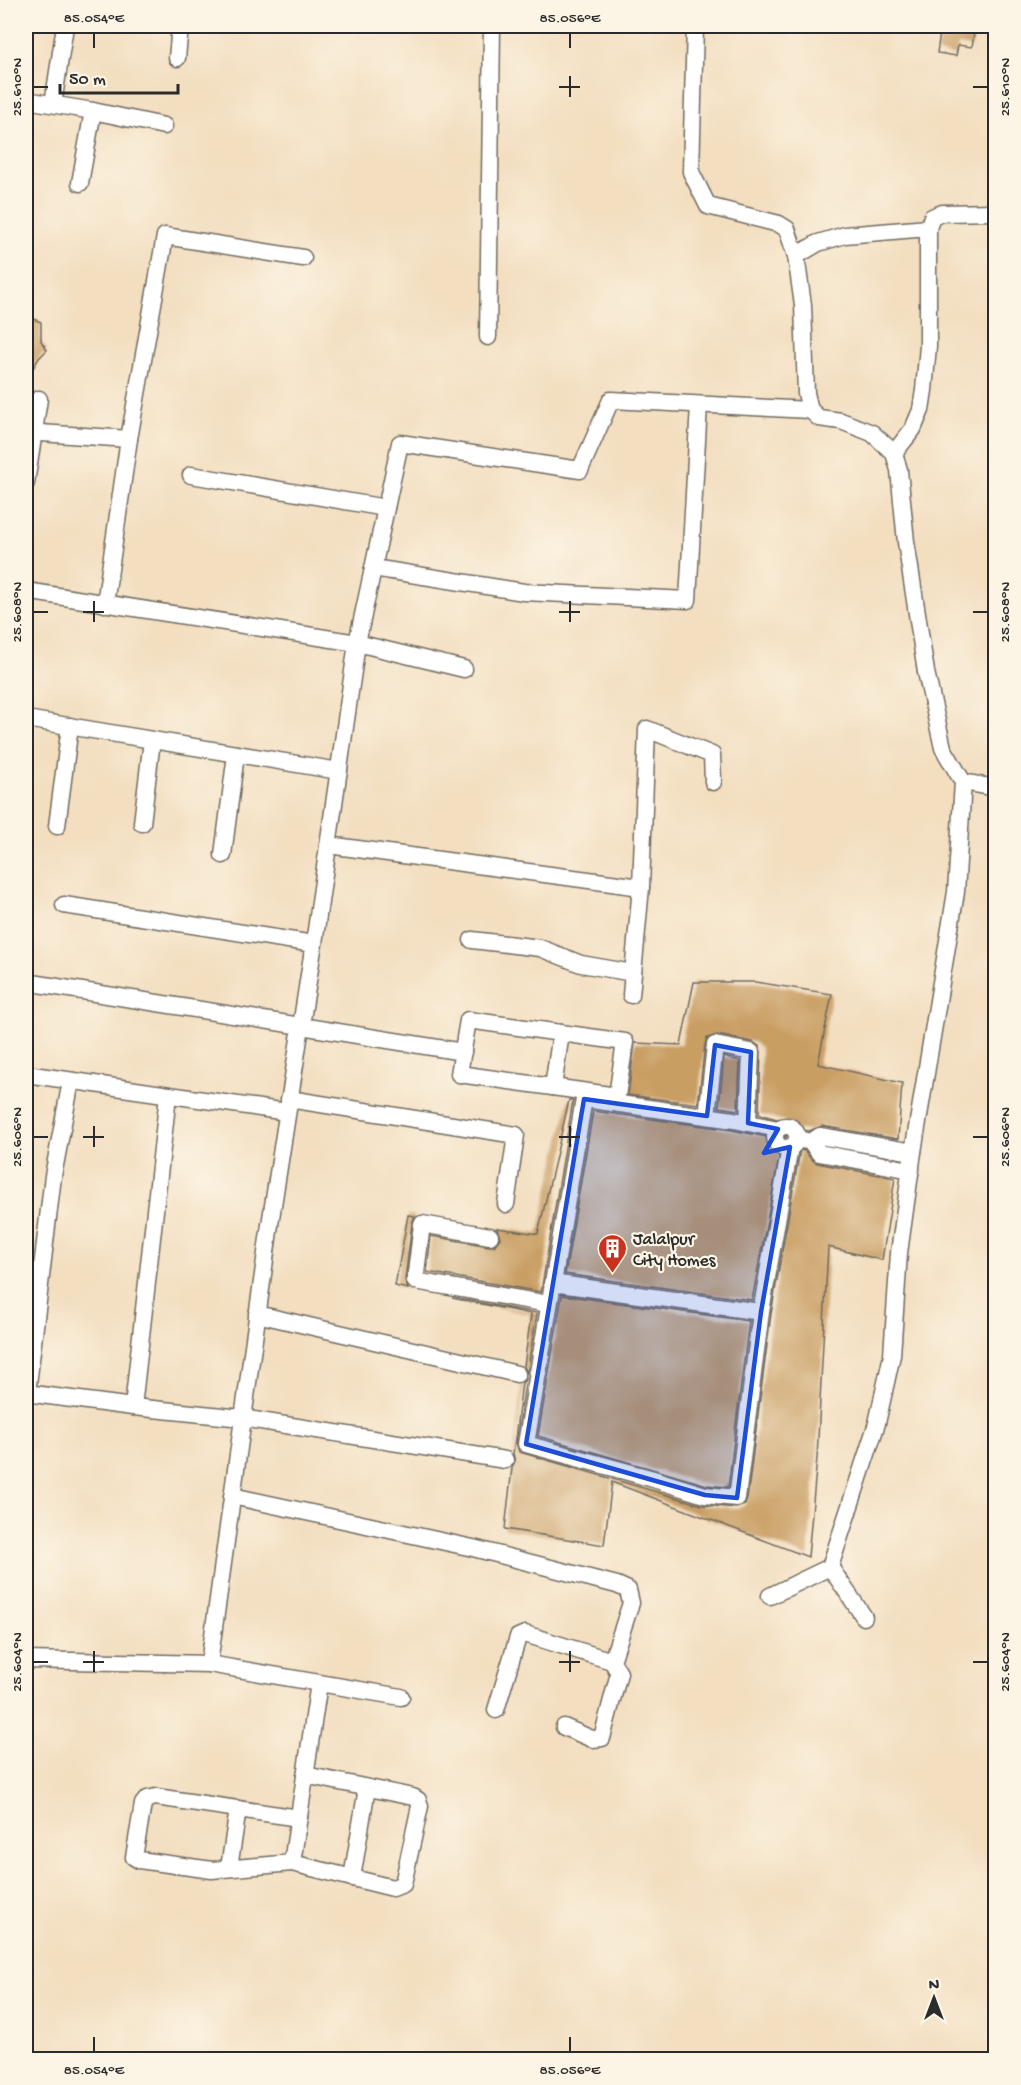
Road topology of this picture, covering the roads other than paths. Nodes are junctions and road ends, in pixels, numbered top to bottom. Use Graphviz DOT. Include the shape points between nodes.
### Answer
graph roads {
  1 [pos="65,26"];
  2 [pos="180,26"];
  3 [pos="492,26"];
  4 [pos="695,26"];
  5 [pos="177,58"];
  6 [pos="26,100"];
  7 [pos="53,104"];
  8 [pos="93,111"];
  9 [pos="164,126"];
  10 [pos="80,183"];
  11 [pos="996,212"];
  12 [pos="928,228"];
  13 [pos="796,256"];
  14 [pos="303,258"];
  15 [pos="488,337"];
  16 [pos="39,399"];
  17 [pos="699,405"];
  18 [pos="810,410"];
  19 [pos="29,433"];
  20 [pos="129,439"];
  21 [pos="894,453"];
  22 [pos="191,475"];
  23 [pos="26,483"];
  24 [pos="386,508"];
  25 [pos="373,568"];
  26 [pos="26,591"];
  27 [pos="105,604"];
  28 [pos="357,643"];
  29 [pos="464,669"];
  30 [pos="26,718"];
  31 [pos="70,726"];
  32 [pos="152,740"];
  33 [pos="236,754"];
  34 [pos="339,771"];
  35 [pos="713,782"];
  36 [pos="963,782"];
  37 [pos="996,788"];
  38 [pos="142,823"];
  39 [pos="57,826"];
  40 [pos="328,845"];
  41 [pos="224,855"];
  42 [pos="641,887"];
  43 [pos="64,905"];
  44 [pos="472,940"];
  45 [pos="314,944"];
  46 [pos="633,974"];
  47 [pos="26,982"];
  48 [pos="632,995"];
  49 [pos="301,1025"];
  50 [pos="561,1033"];
  51 [pos="463,1052"];
  52 [pos="26,1074"];
  53 [pos="71,1081"];
  54 [pos="553,1087"];
  55 [pos="168,1095"];
  56 [pos="288,1106"];
  57 [pos="707,1116"];
  58 [pos="748,1123"];
  59 [pos="799,1142"];
  60 [pos="913,1152"];
  61 [pos="911,1170"];
  62 [pos="506,1204"];
  63 [pos="490,1236"];
  64 [pos="552,1283"];
  65 [pos="549,1305"];
  66 [pos="761,1312"];
  67 [pos="257,1314"];
  68 [pos="517,1374"];
  69 [pos="26,1393"];
  70 [pos="133,1407"];
  71 [pos="242,1418"];
  72 [pos="505,1460"];
  73 [pos="232,1496"];
  74 [pos="830,1567"];
  75 [pos="770,1596"];
  76 [pos="864,1617"];
  77 [pos="26,1660"];
  78 [pos="612,1661"];
  79 [pos="209,1664"];
  80 [pos="319,1683"];
  81 [pos="400,1697"];
  82 [pos="496,1710"];
  83 [pos="564,1727"];
  84 [pos="305,1775"];
  85 [pos="367,1788"];
  86 [pos="238,1809"];
  87 [pos="299,1818"];
  88 [pos="292,1863"];
  89 [pos="230,1868"];
  90 [pos="352,1878"];
  1 -- 7 [label="street"];
  2 -- 5 [label="street"];
  3 -- 15 [label="street"];
  4 -- 13 [label="street" via="691,172 708,206 780,224 787,229"];
  6 -- 7 [label="street"];
  7 -- 8 [label="street"];
  8 -- 9 [label="street"];
  8 -- 10 [label="street"];
  11 -- 12 [label="street" via="942,213 932,217"];
  12 -- 13 [label="street" via="845,235 818,243"];
  12 -- 21 [label="street" via="928,346 921,410 913,429"];
  13 -- 18 [label="street"];
  14 -- 20 [label="street" via="165,236"];
  16 -- 19 [label="street"];
  17 -- 18 [label="street"];
  17 -- 24 [label="street" via="611,400 580,470 400,444"];
  17 -- 25 [label="street" via="688,600 524,592"];
  18 -- 21 [label="street" via="819,418 841,421 872,433"];
  19 -- 20 [label="street"];
  19 -- 23 [label="street"];
  20 -- 27 [label="street"];
  21 -- 36 [label="street" via="926,672 944,748"];
  22 -- 24 [label="street"];
  24 -- 25 [label="street"];
  25 -- 28 [label="street"];
  26 -- 27 [label="street"];
  27 -- 28 [label="street"];
  28 -- 29 [label="street"];
  28 -- 34 [label="street"];
  30 -- 31 [label="street"];
  31 -- 32 [label="street"];
  31 -- 39 [label="street"];
  32 -- 33 [label="street"];
  32 -- 38 [label="street"];
  33 -- 34 [label="street"];
  33 -- 41 [label="street"];
  34 -- 40 [label="street"];
  35 -- 42 [label="street" via="712,755 647,729"];
  36 -- 37 [label="street"];
  36 -- 60 [label="street" via="956,892"];
  40 -- 42 [label="street"];
  40 -- 45 [label="street"];
  42 -- 46 [label="street"];
  43 -- 45 [label="street"];
  44 -- 46 [label="street" via="540,948 580,964"];
  45 -- 49 [label="street"];
  46 -- 48 [label="street"];
  47 -- 49 [label="street"];
  49 -- 51 [label="street"];
  49 -- 56 [label="street"];
  50 -- 51 [label="street" via="468,1020"];
  50 -- 54 [label="street"];
  50 -- 54 [label="street" via="625,1042 617,1096"];
  51 -- 54 [label="street" via="459,1074"];
  52 -- 53 [label="street"];
  53 -- 55 [label="street"];
  53 -- 69 [label="street" via="53,1176"];
  55 -- 56 [label="street"];
  55 -- 70 [label="street"];
  56 -- 62 [label="street" via="516,1135"];
  56 -- 67 [label="street"];
  57 -- 58 [label="street"];
  57 -- 58 [label="street" via="714,1045 751,1052"];
  57 -- 64 [label="street" via="584,1100"];
  58 -- 59 [label="street" via="778,1129 775,1136 783,1147"];
  59 -- 60 [label="street" via="820,1137"];
  59 -- 61 [label="street" via="819,1153"];
  59 -- 66 [label="street"];
  60 -- 61 [label="street"];
  61 -- 74 [label="street" via="899,1253 892,1355 877,1423"];
  63 -- 65 [label="street" via="422,1224 415,1281"];
  64 -- 65 [label="street"];
  64 -- 66 [label="street"];
  65 -- 66 [label="street" via="526,1444 705,1495 737,1498"];
  67 -- 68 [label="street"];
  67 -- 71 [label="street"];
  69 -- 70 [label="street"];
  70 -- 71 [label="street"];
  71 -- 72 [label="street"];
  71 -- 73 [label="street"];
  73 -- 78 [label="street" via="473,1548 617,1585 628,1590 632,1603"];
  73 -- 79 [label="street"];
  74 -- 75 [label="street"];
  74 -- 76 [label="street"];
  77 -- 79 [label="street"];
  78 -- 82 [label="street" via="525,1634 518,1637"];
  78 -- 83 [label="street" via="619,1673 602,1738 592,1739"];
  79 -- 80 [label="street"];
  80 -- 81 [label="street"];
  80 -- 84 [label="street"];
  84 -- 85 [label="street"];
  84 -- 87 [label="street"];
  85 -- 90 [label="street"];
  85 -- 90 [label="street" via="413,1797 420,1806 403,1884 393,1887"];
  86 -- 87 [label="street"];
  86 -- 89 [label="street"];
  86 -- 89 [label="street" via="147,1799 142,1803 134,1852 139,1860 212,1870"];
  87 -- 88 [label="street"];
  88 -- 89 [label="street"];
  88 -- 90 [label="street"];
}
